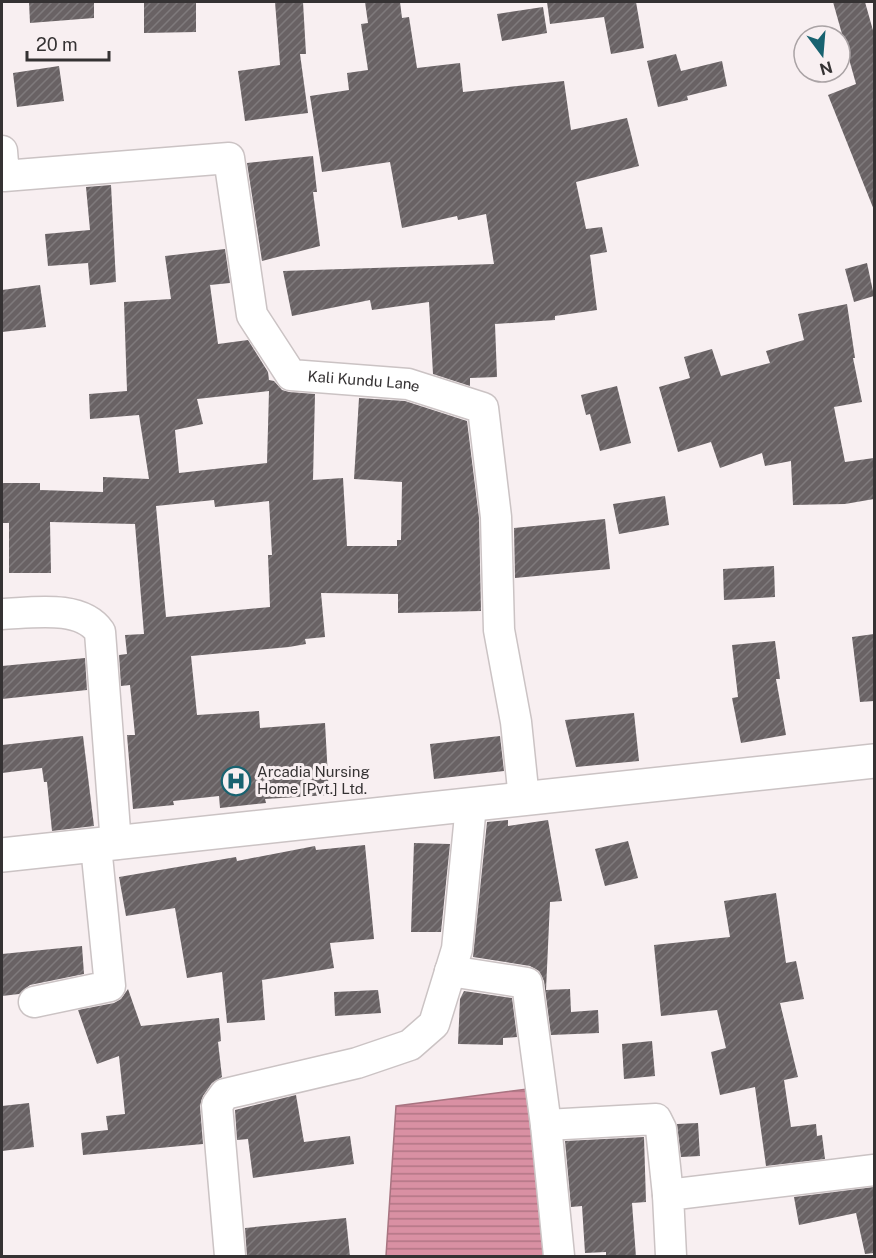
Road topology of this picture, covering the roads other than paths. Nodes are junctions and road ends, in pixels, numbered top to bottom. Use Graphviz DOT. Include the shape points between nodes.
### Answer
graph roads {
  1 [pos="2,168"];
  2 [pos="2,614"];
  3 [pos="874,761"];
  4 [pos="524,799"];
  5 [pos="471,805"];
  6 [pos="106,845"];
  7 [pos="2,855"];
  8 [pos="450,971"];
  9 [pos="34,1002"];
  10 [pos="546,1125"];
  11 [pos="874,1170"];
  12 [pos="668,1195"];
  13 [pos="230,1257"];
  14 [pos="559,1257"];
  15 [pos="671,1257"];
  1 -- 4 [label="street, Kali Kundu Lane" via="229,158 252,315 291,375 408,384 483,408 496,517 498,630 516,722"];
  2 -- 6 [label="street" via="58,613 86,618 100,632"];
  3 -- 4 [label="main road"];
  4 -- 5 [label="main road"];
  5 -- 6 [label="main road"];
  5 -- 8 [label="street" via="457,949"];
  6 -- 7 [label="main road"];
  6 -- 9 [label="street" via="110,986"];
  8 -- 10 [label="street" via="527,982"];
  8 -- 13 [label="street" via="434,1024 410,1045 225,1094 217,1105"];
  10 -- 12 [label="street" via="656,1119"];
  10 -- 14 [label="street"];
  11 -- 12 [label="street"];
  12 -- 15 [label="street"];
}
